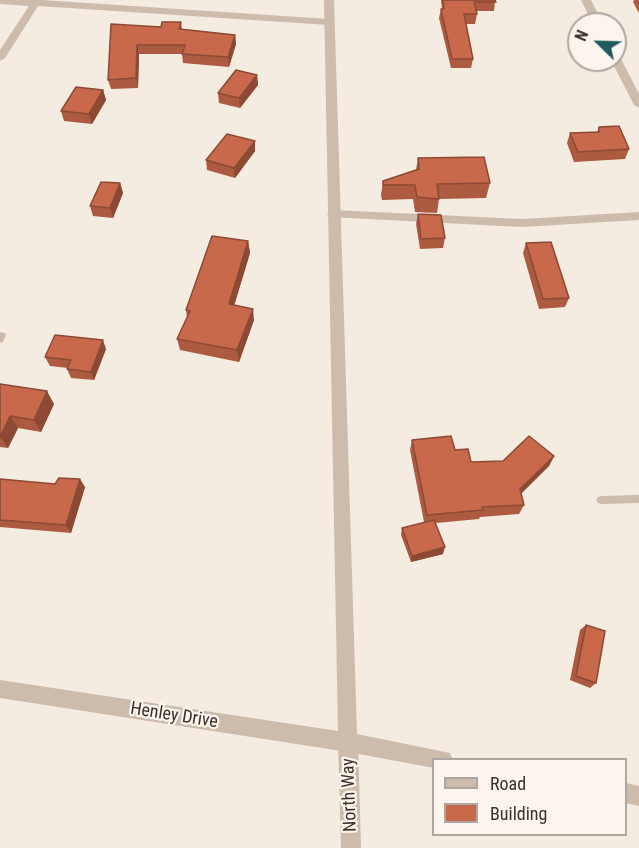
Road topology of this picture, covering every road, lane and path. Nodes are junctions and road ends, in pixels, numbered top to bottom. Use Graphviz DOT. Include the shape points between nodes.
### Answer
graph roads {
  1 [pos="329,0"];
  2 [pos="0,1"];
  3 [pos="36,2"];
  4 [pos="329,22"];
  5 [pos="0,58"];
  6 [pos="622,72"];
  7 [pos="639,105"];
  8 [pos="333,214"];
  9 [pos="639,216"];
  10 [pos="639,499"];
  11 [pos="602,500"];
  12 [pos="0,689"];
  13 [pos="348,742"];
  14 [pos="437,758"];
  15 [pos="351,848"];
  1 -- 4 [label="street, North Way"];
  2 -- 3 [label="street"];
  3 -- 4 [label="street"];
  3 -- 5 [label="street"];
  4 -- 8 [label="street, North Way"];
  6 -- 7 [label="street"];
  8 -- 9 [label="street" via="522,223"];
  8 -- 13 [label="street, North Way"];
  10 -- 11 [label="lane"];
  12 -- 13 [label="street, Henley Drive"];
  13 -- 14 [label="street, Henley Drive"];
  13 -- 15 [label="street, North Way"];
}
